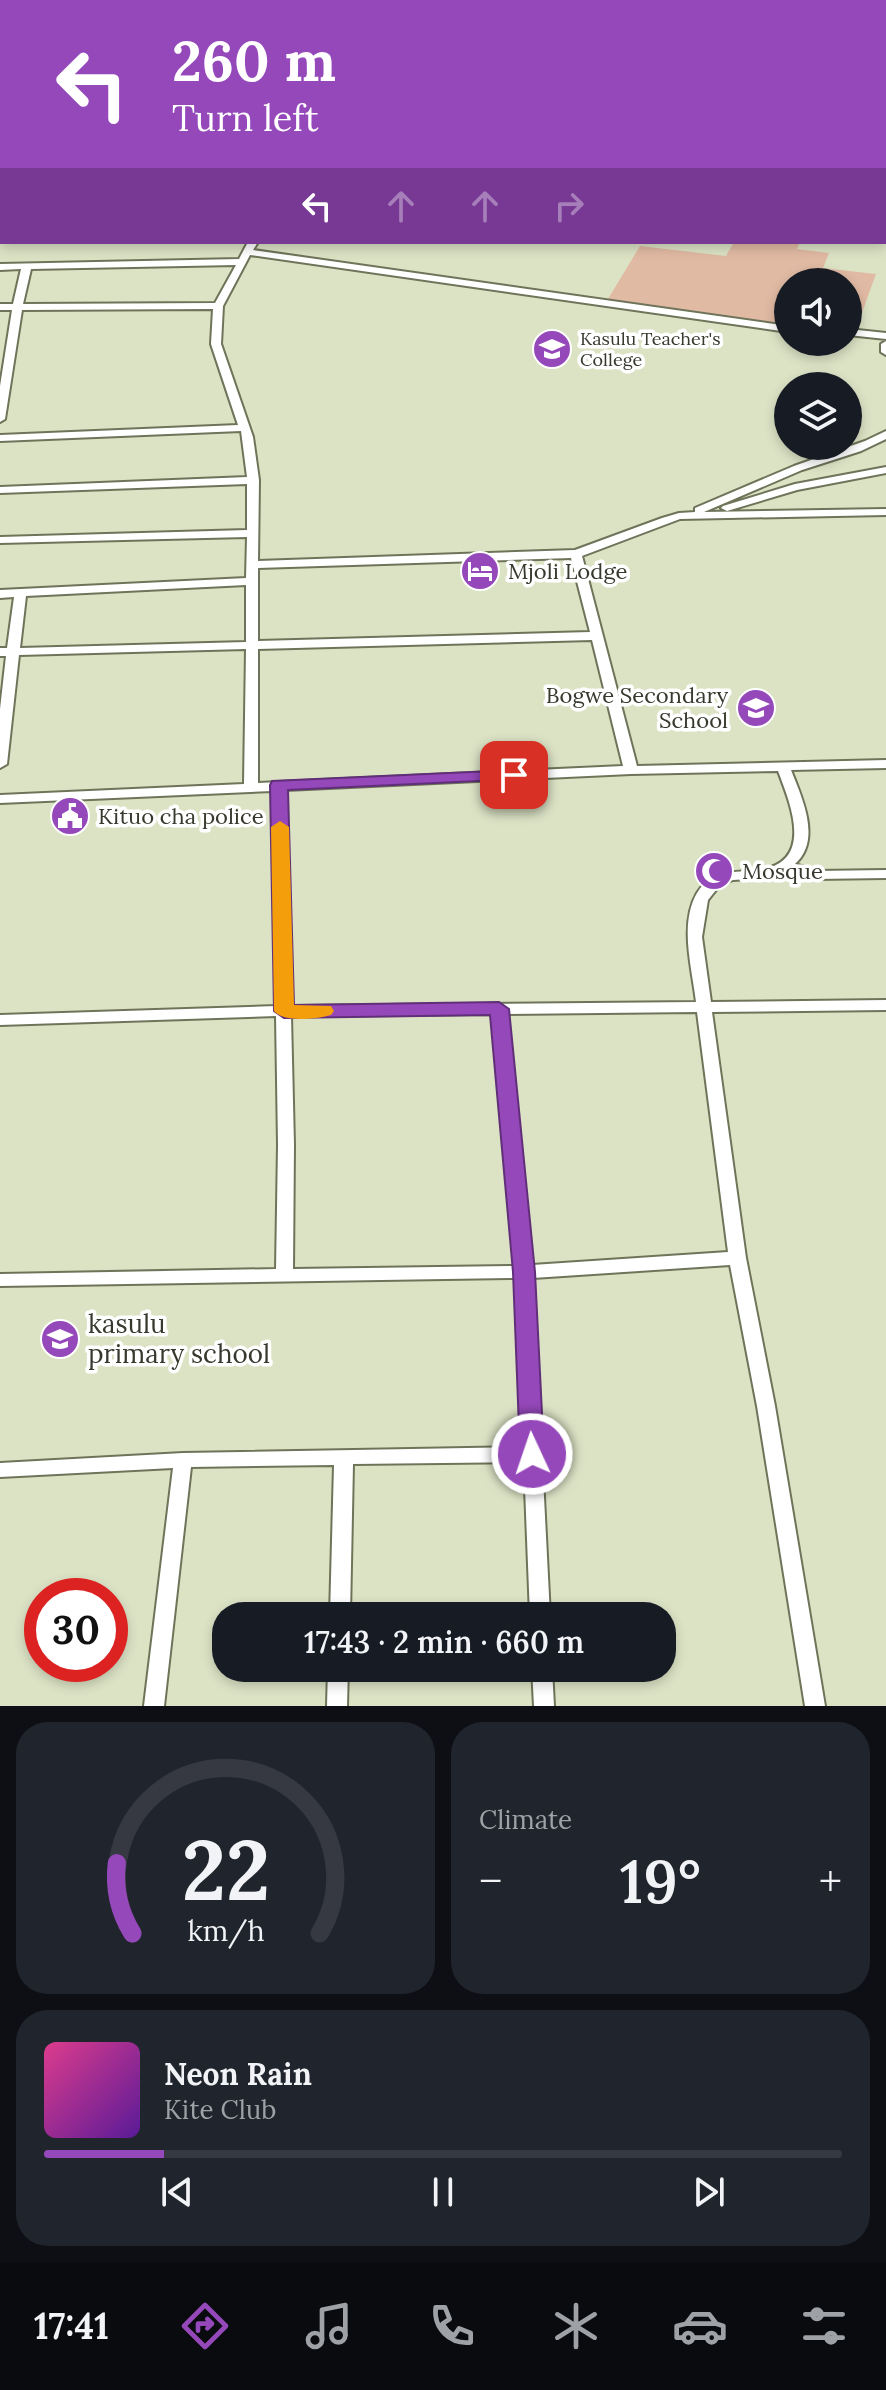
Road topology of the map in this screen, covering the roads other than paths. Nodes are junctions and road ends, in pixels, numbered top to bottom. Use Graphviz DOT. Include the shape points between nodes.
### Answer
graph roads {
  1 [pos="247,252"];
  2 [pos="27,266"];
  3 [pos="0,267"];
  4 [pos="218,306"];
  5 [pos="0,307"];
  6 [pos="16,307"];
  7 [pos="774,327"];
  8 [pos="862,333"];
  9 [pos="886,336"];
  10 [pos="886,344"];
  11 [pos="886,352"];
  12 [pos="0,419"];
  13 [pos="244,428"];
  14 [pos="886,434"];
  15 [pos="0,438"];
  16 [pos="862,446"];
  17 [pos="823,460"];
  18 [pos="827,460"];
  19 [pos="886,470"];
  20 [pos="253,480"];
  21 [pos="0,490"];
  22 [pos="772,495"];
  23 [pos="886,512"];
  24 [pos="685,514"];
  25 [pos="251,533"];
  26 [pos="0,540"];
  27 [pos="576,554"];
  28 [pos="251,565"];
  29 [pos="251,581"];
  30 [pos="20,593"];
  31 [pos="0,594"];
  32 [pos="596,636"];
  33 [pos="250,644"];
  34 [pos="6,651"];
  35 [pos="2,728"];
  36 [pos="0,764"];
  37 [pos="886,764"];
  38 [pos="784,768"];
  39 [pos="631,770"];
  40 [pos="279,785"];
  41 [pos="251,786"];
  42 [pos="0,799"];
  43 [pos="786,866"];
  44 [pos="886,874"];
  45 [pos="886,1005"];
  46 [pos="702,1006"];
  47 [pos="499,1009"];
  48 [pos="284,1011"];
  49 [pos="0,1020"];
  50 [pos="737,1258"];
  51 [pos="524,1272"];
  52 [pos="284,1276"];
  53 [pos="0,1280"];
  54 [pos="532,1454"];
  55 [pos="344,1457"];
  56 [pos="183,1460"];
  57 [pos="0,1470"];
  58 [pos="340,1602"];
  59 [pos="539,1602"];
  60 [pos="338,1682"];
  61 [pos="543,1682"];
  62 [pos="154,1706"];
  63 [pos="337,1706"];
  64 [pos="544,1706"];
  65 [pos="815,1706"];
  1 -- 2 [label="street"];
  1 -- 4 [label="street"];
  1 -- 7 [label="street"];
  2 -- 3 [label="street"];
  2 -- 6 [label="street"];
  4 -- 6 [label="street"];
  4 -- 13 [label="street" via="216,344"];
  5 -- 6 [label="street"];
  6 -- 12 [label="street"];
  8 -- 9 [label="street"];
  10 -- 11 [label="street"];
  13 -- 15 [label="street"];
  13 -- 20 [label="street"];
  14 -- 16 [label="street"];
  17 -- 24 [label="street"];
  18 -- 22 [label="street"];
  19 -- 22 [label="street"];
  20 -- 21 [label="street"];
  20 -- 25 [label="street"];
  22 -- 24 [label="street"];
  23 -- 24 [label="street"];
  24 -- 27 [label="street"];
  25 -- 26 [label="street"];
  25 -- 28 [label="street"];
  27 -- 28 [label="street"];
  27 -- 32 [label="street"];
  28 -- 29 [label="street"];
  29 -- 30 [label="street"];
  29 -- 33 [label="street"];
  30 -- 31 [label="street"];
  30 -- 34 [label="street"];
  32 -- 33 [label="street"];
  32 -- 39 [label="street"];
  33 -- 34 [label="street"];
  33 -- 41 [label="street"];
  34 -- 35 [label="street"];
  35 -- 36 [label="street"];
  37 -- 38 [label="street"];
  38 -- 39 [label="street"];
  38 -- 43 [label="street" via="804,839"];
  39 -- 40 [label="street"];
  40 -- 41 [label="street"];
  40 -- 48 [label="street"];
  41 -- 42 [label="street"];
  43 -- 44 [label="street" via="815,875"];
  43 -- 46 [label="street" via="714,882 699,903 695,937"];
  45 -- 46 [label="street"];
  46 -- 47 [label="street"];
  46 -- 50 [label="street"];
  47 -- 48 [label="street"];
  47 -- 51 [label="street"];
  48 -- 49 [label="street"];
  48 -- 52 [label="street"];
  50 -- 51 [label="street"];
  50 -- 65 [label="street"];
  51 -- 52 [label="street"];
  51 -- 54 [label="street"];
  52 -- 53 [label="street"];
  54 -- 55 [label="street"];
  54 -- 59 [label="street"];
  55 -- 56 [label="street"];
  55 -- 58 [label="street"];
  56 -- 57 [label="street"];
  56 -- 62 [label="street"];
  60 -- 63 [label="street"];
  61 -- 64 [label="street"];
}
